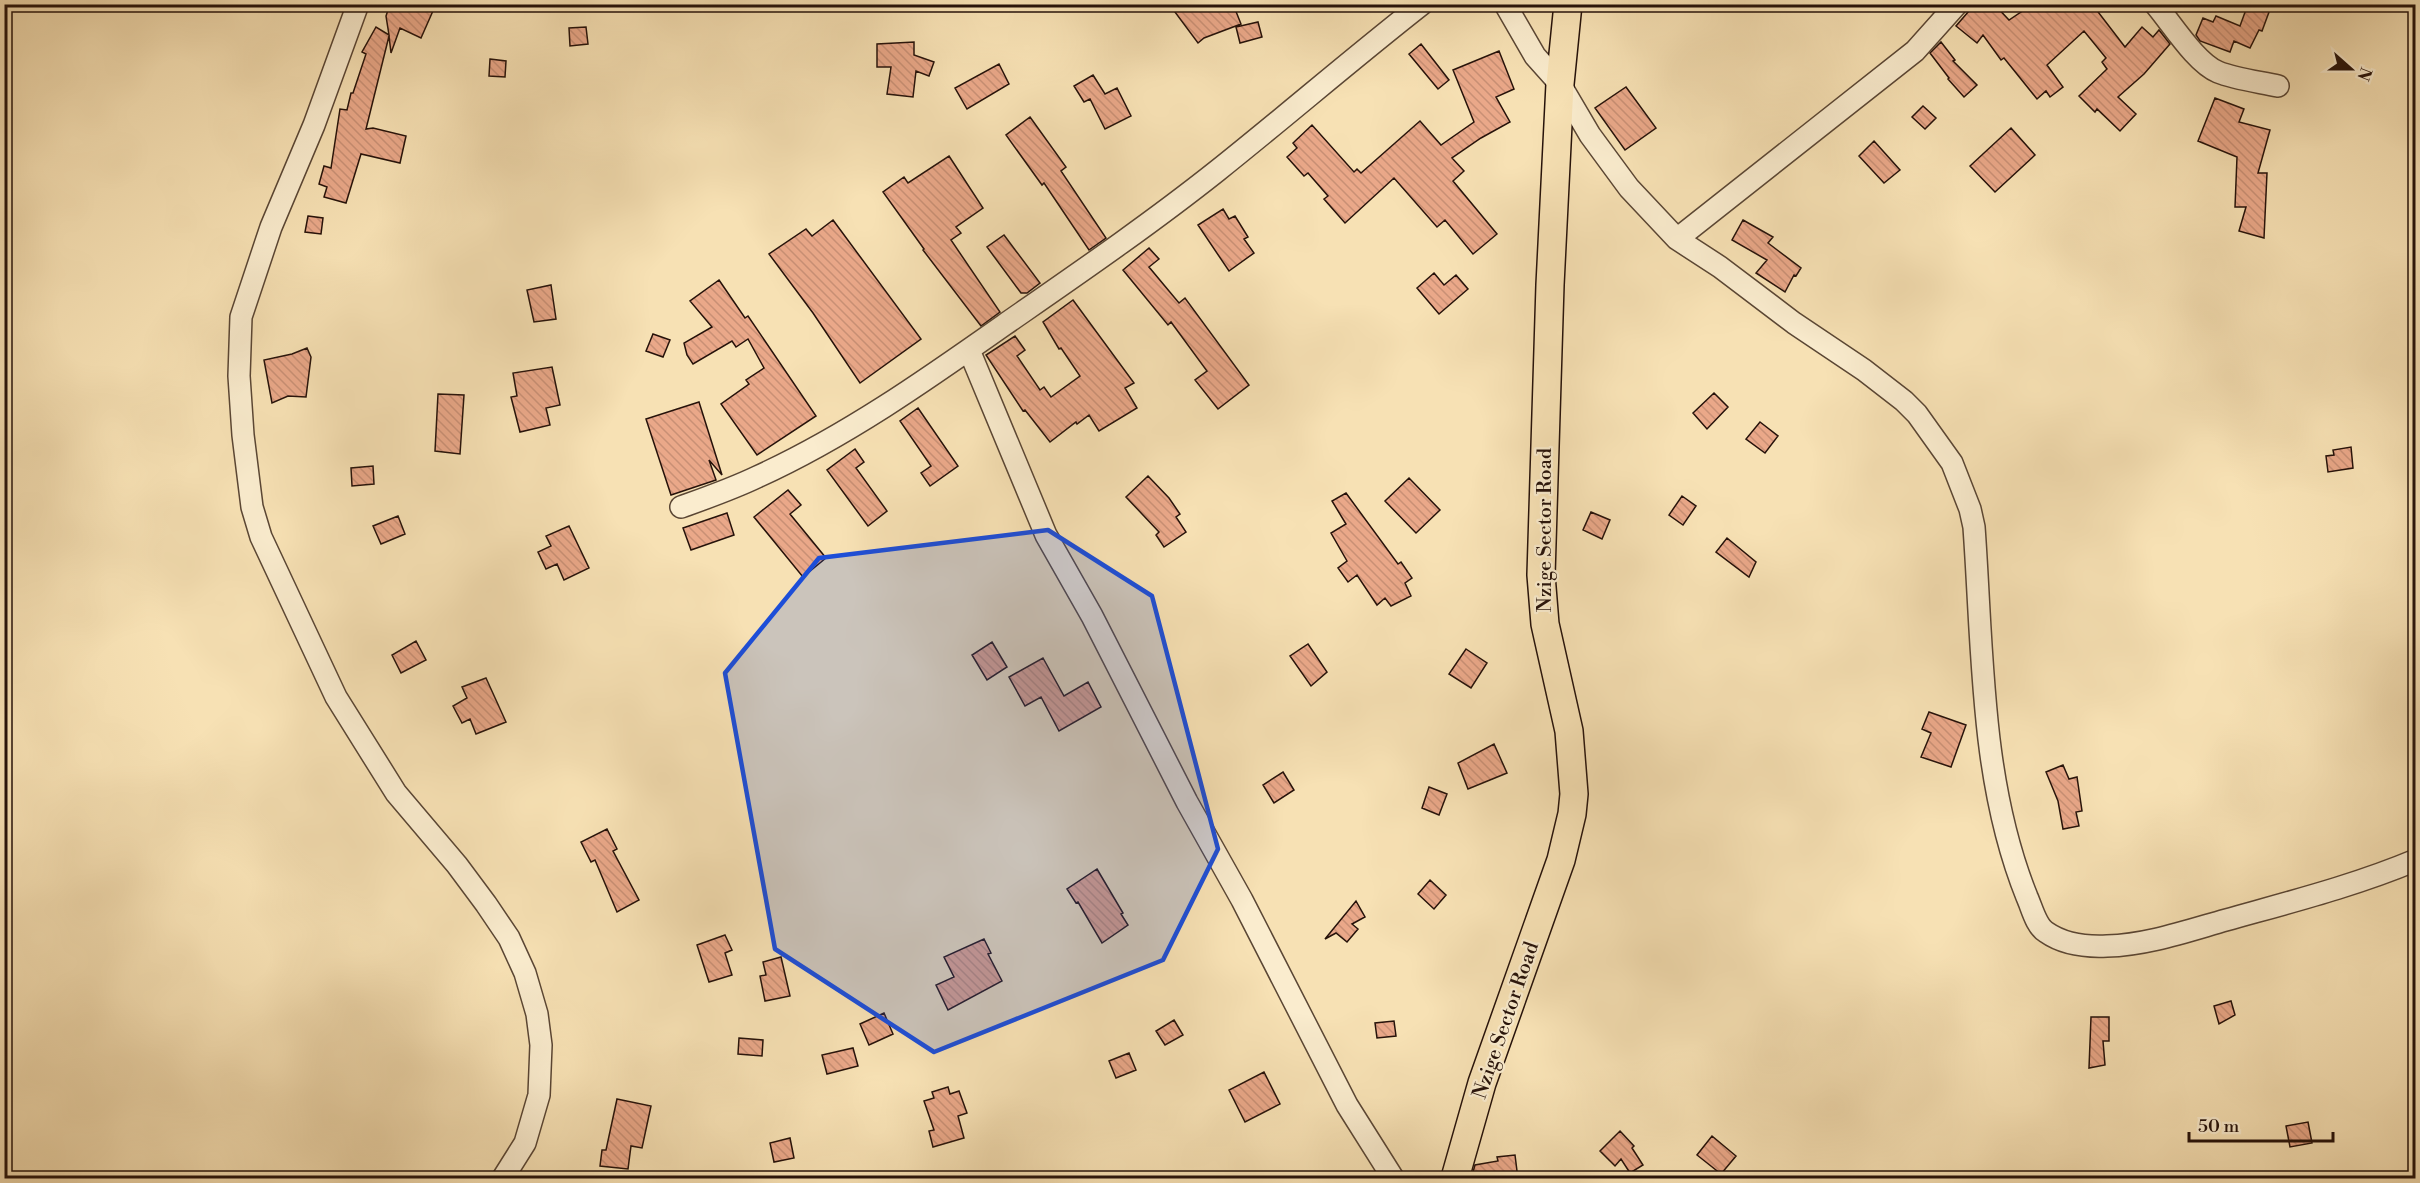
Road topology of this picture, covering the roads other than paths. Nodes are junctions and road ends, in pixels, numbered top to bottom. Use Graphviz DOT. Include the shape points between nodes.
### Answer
graph roads {
  1 [pos="358,4"];
  2 [pos="1422,4"];
  3 [pos="1505,4"];
  4 [pos="1568,4"];
  5 [pos="1957,4"];
  6 [pos="2155,4"];
  7 [pos="1560,84"];
  8 [pos="2278,86"];
  9 [pos="1677,239"];
  10 [pos="969,350"];
  11 [pos="681,507"];
  12 [pos="2415,860"];
  13 [pos="503,1179"];
  14 [pos="1393,1179"];
  15 [pos="1455,1179"];
  1 -- 13 [label="street" via="241,317 239,376 244,447 252,507 261,537 336,697 396,793 486,904 509,938 525,973 541,1045 538,1095 525,1143"];
  2 -- 10 [label="street" via="1181,199"];
  3 -- 7 [label="street" via="1535,56"];
  4 -- 7 [label="main road, Nzige Sector Road"];
  5 -- 9 [label="street" via="1915,51"];
  6 -- 8 [label="street" via="2208,66 2219,73"];
  7 -- 9 [label="street" via="1590,135 1623,179"];
  7 -- 15 [label="main road, Nzige Sector Road" via="1541,584 1546,635 1570,739 1574,795 1561,860 1482,1083"];
  9 -- 12 [label="street" via="1884,385 1917,414 1952,463 1974,527 1988,734 1996,787 2016,869 2043,931 2058,939 2091,946 2153,940 2350,885"];
  10 -- 11 [label="street" via="788,462"];
  10 -- 14 [label="street" via="1046,535 1347,1105"];
}
